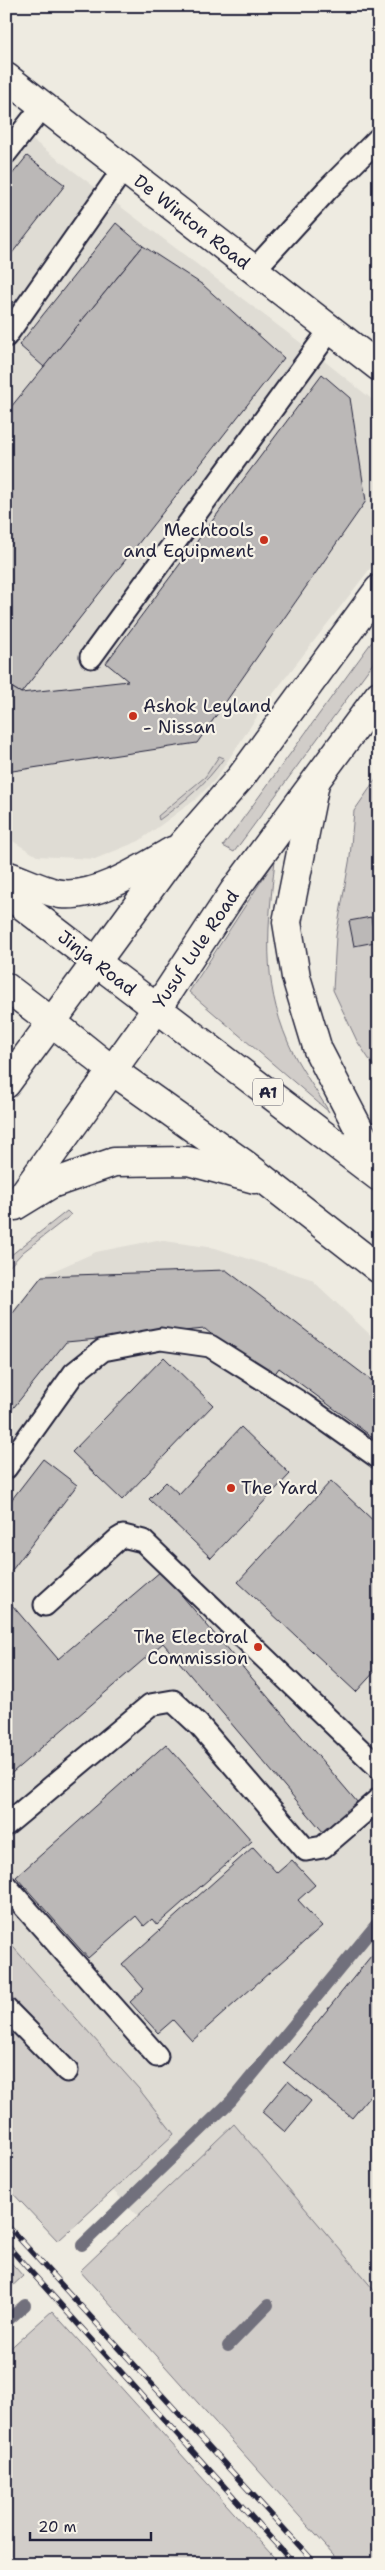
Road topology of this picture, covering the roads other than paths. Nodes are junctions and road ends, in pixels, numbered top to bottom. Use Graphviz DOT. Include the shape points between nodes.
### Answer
graph roads {
  1 [pos="6,77"];
  2 [pos="43,106"];
  3 [pos="379,138"];
  4 [pos="6,153"];
  5 [pos="124,168"];
  6 [pos="254,270"];
  7 [pos="330,330"];
  8 [pos="6,336"];
  9 [pos="379,367"];
  10 [pos="379,589"];
  11 [pos="91,657"];
  12 [pos="379,695"];
  13 [pos="314,783"];
  14 [pos="180,846"];
  15 [pos="6,875"];
  16 [pos="6,893"];
  17 [pos="96,962"];
  18 [pos="6,987"];
  19 [pos="156,1008"];
  20 [pos="52,1022"];
  21 [pos="114,1071"];
  22 [pos="6,1084"];
  23 [pos="379,1162"];
  24 [pos="379,1177"];
  25 [pos="268,1183"];
  26 [pos="11,1211"];
  27 [pos="379,1270"];
  28 [pos="379,1458"];
  29 [pos="6,1468"];
  30 [pos="45,1605"];
  31 [pos="379,1768"];
  32 [pos="379,1799"];
  33 [pos="6,1825"];
  34 [pos="6,1886"];
  35 [pos="6,2009"];
  36 [pos="157,2056"];
  37 [pos="67,2071"];
  1 -- 2 [label="main road, De Winton Road"];
  2 -- 4 [label="lane"];
  2 -- 5 [label="main road, De Winton Road"];
  3 -- 6 [label="lane"];
  5 -- 6 [label="main road, De Winton Road"];
  5 -- 8 [label="lane"];
  6 -- 7 [label="main road, De Winton Road"];
  7 -- 9 [label="main road, De Winton Road"];
  7 -- 11 [label="lane"];
  10 -- 14 [label="main road" via="241,777"];
  12 -- 13 [label="main road, Yusuf Lule Road"];
  13 -- 19 [label="main road, Yusuf Lule Road" via="234,891"];
  13 -- 23 [label="main road" via="287,922 296,977 318,1050"];
  14 -- 15 [label="main road" via="126,877 90,891 61,894"];
  14 -- 17 [label="main road"];
  16 -- 17 [label="main road, Jinja Road / A1"];
  17 -- 19 [label="main road, Jinja Road / A1"];
  17 -- 20 [label="main road"];
  18 -- 20 [label="main road"];
  19 -- 21 [label="main road, Yusuf Lule Road"];
  19 -- 24 [label="main road, Jinja Road / A1"];
  20 -- 21 [label="main road"];
  20 -- 22 [label="main road"];
  21 -- 25 [label="main road"];
  21 -- 26 [label="main road, Yusuf Lule Road"];
  25 -- 26 [label="main road" via="188,1162 114,1162 51,1184"];
  25 -- 27 [label="main road"];
  28 -- 29 [label="lane" via="304,1405 210,1346 161,1339 103,1350 74,1373"];
  30 -- 31 [label="lane" via="118,1538 123,1536 143,1541"];
  32 -- 33 [label="lane" via="323,1847 306,1850 199,1725 173,1700 150,1705"];
  34 -- 36 [label="lane"];
  35 -- 37 [label="lane"];
}
